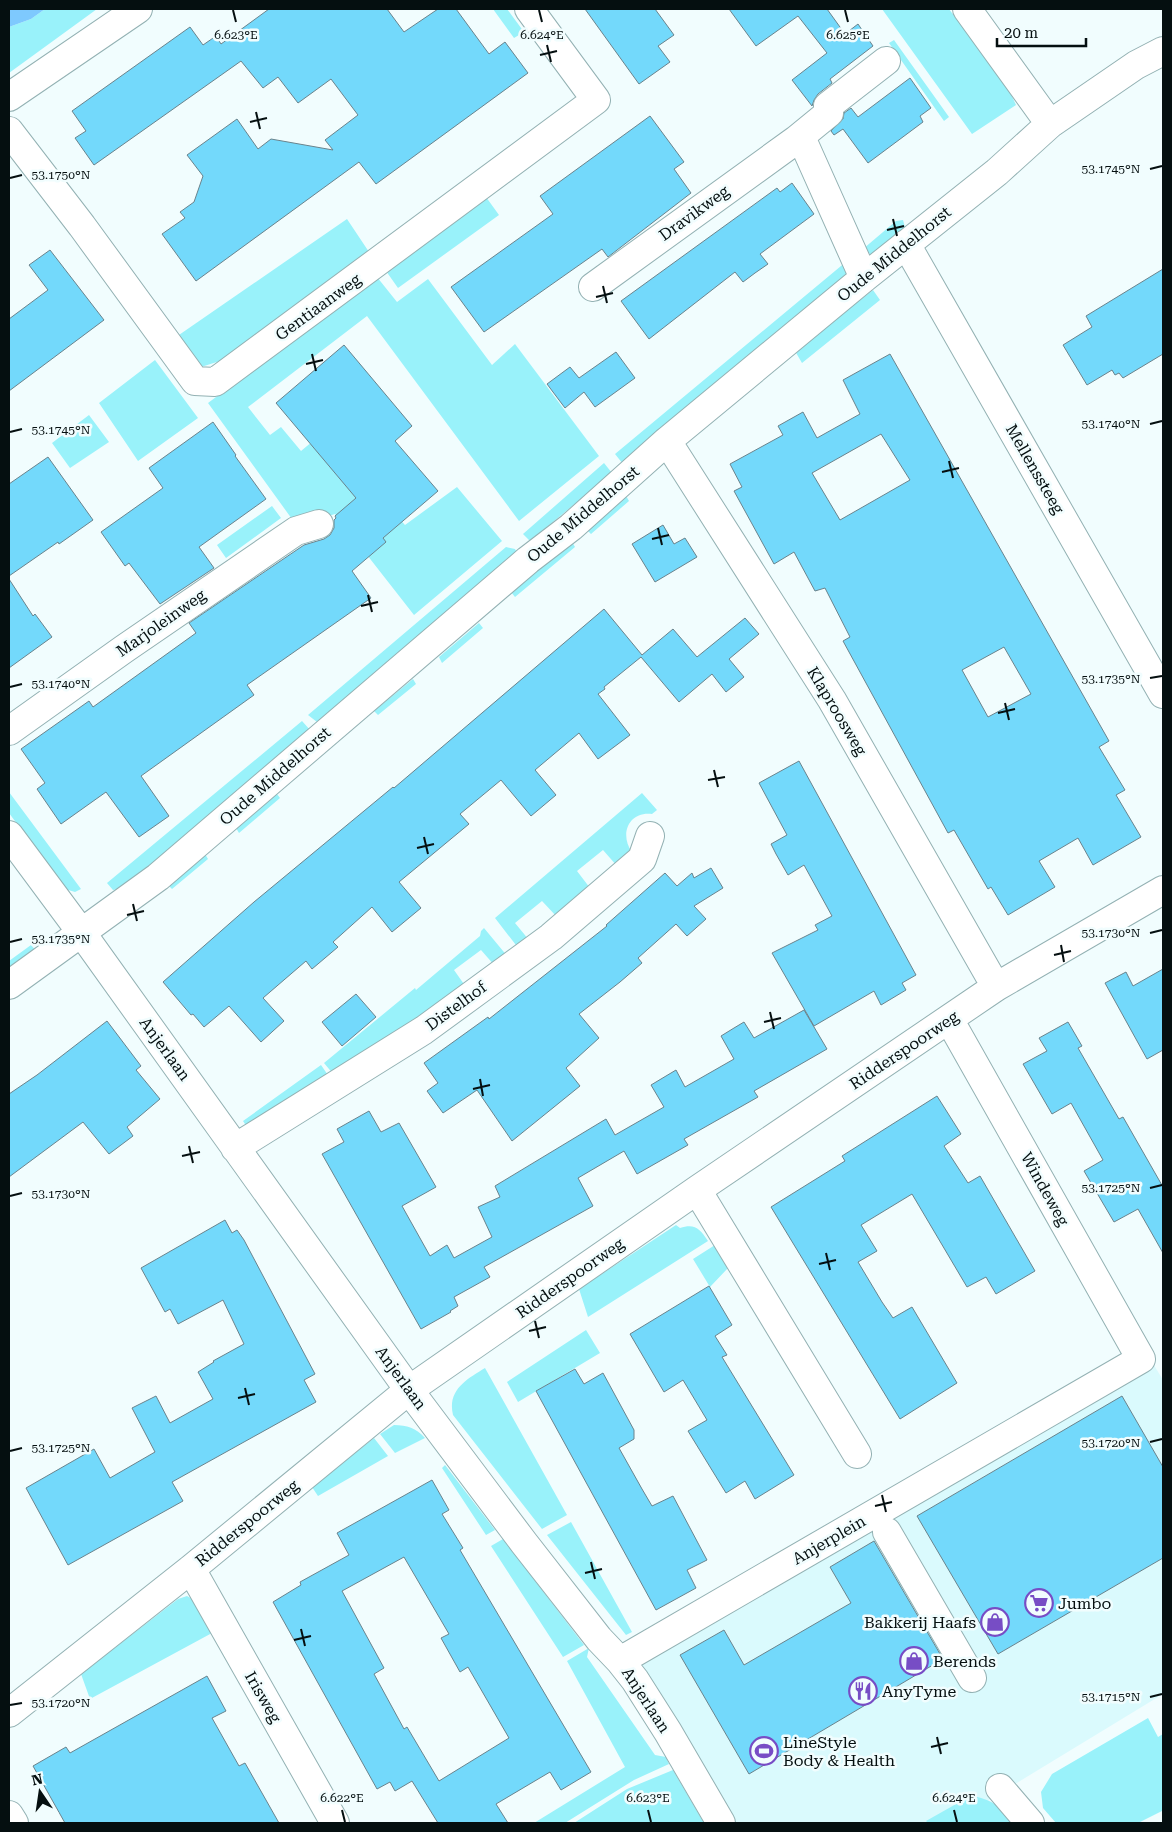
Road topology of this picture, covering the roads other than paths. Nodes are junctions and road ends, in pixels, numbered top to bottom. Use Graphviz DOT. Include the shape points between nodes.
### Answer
graph roads {
  1 [pos="138,9"];
  2 [pos="529,9"];
  3 [pos="967,9"];
  4 [pos="1163,50"];
  5 [pos="886,61"];
  6 [pos="9,97"];
  7 [pos="1050,124"];
  8 [pos="9,131"];
  9 [pos="796,140"];
  10 [pos="906,244"];
  11 [pos="864,278"];
  12 [pos="593,288"];
  13 [pos="667,441"];
  14 [pos="319,524"];
  15 [pos="1163,694"];
  16 [pos="9,731"];
  17 [pos="9,835"];
  18 [pos="650,836"];
  19 [pos="1163,890"];
  20 [pos="81,932"];
  21 [pos="9,985"];
  22 [pos="996,987"];
  23 [pos="949,1019"];
  24 [pos="235,1148"];
  25 [pos="697,1190"];
  26 [pos="1141,1359"];
  27 [pos="409,1390"];
  28 [pos="857,1454"];
  29 [pos="887,1532"];
  30 [pos="191,1569"];
  31 [pos="620,1661"];
  32 [pos="972,1678"];
  33 [pos="9,1713"];
  34 [pos="1000,1788"];
  35 [pos="9,1815"];
  36 [pos="14,1823"];
  37 [pos="335,1823"];
  38 [pos="721,1823"];
  39 [pos="1030,1823"];
  1 -- 6 [label="street"];
  2 -- 8 [label="street, Gentiaanweg" via="596,100 215,382 195,381"];
  3 -- 7 [label="street"];
  4 -- 7 [label="street, Oude Middelhorst"];
  5 -- 9 [label="street, Dravikweg" via="828,106 829,113"];
  7 -- 10 [label="street, Oude Middelhorst" via="997,172"];
  9 -- 11 [label="street" via="805,146"];
  9 -- 12 [label="street, Dravikweg"];
  10 -- 11 [label="street, Oude Middelhorst"];
  10 -- 15 [label="street, Mellenssteeg"];
  11 -- 13 [label="street, Oude Middelhorst"];
  13 -- 20 [label="street, Oude Middelhorst" via="571,527 158,877"];
  13 -- 22 [label="street, Klaproosweg" via="832,700"];
  14 -- 16 [label="street, Marjoleinweg" via="288,536"];
  17 -- 20 [label="street, Anjerlaan"];
  18 -- 24 [label="street, Distelhof" via="642,859 551,937 424,1030"];
  19 -- 22 [label="street, Ridderspoorweg"];
  20 -- 21 [label="street, Oude Middelhorst"];
  20 -- 24 [label="street, Anjerlaan"];
  22 -- 23 [label="street, Ridderspoorweg"];
  23 -- 25 [label="street, Ridderspoorweg"];
  23 -- 26 [label="street, Windeweg"];
  24 -- 27 [label="street, Anjerlaan"];
  25 -- 27 [label="street, Ridderspoorweg"];
  25 -- 28 [label="street"];
  26 -- 31 [label="street, Anjerplein"];
  27 -- 30 [label="street, Ridderspoorweg"];
  27 -- 31 [label="street, Anjerlaan" via="598,1639"];
  29 -- 32 [label="street, Anjerplein"];
  30 -- 33 [label="street, Ridderspoorweg"];
  30 -- 37 [label="street, Irisweg"];
  31 -- 38 [label="street, Anjerlaan" via="668,1732"];
  34 -- 39 [label="street"];
  35 -- 36 [label="street"];
}
